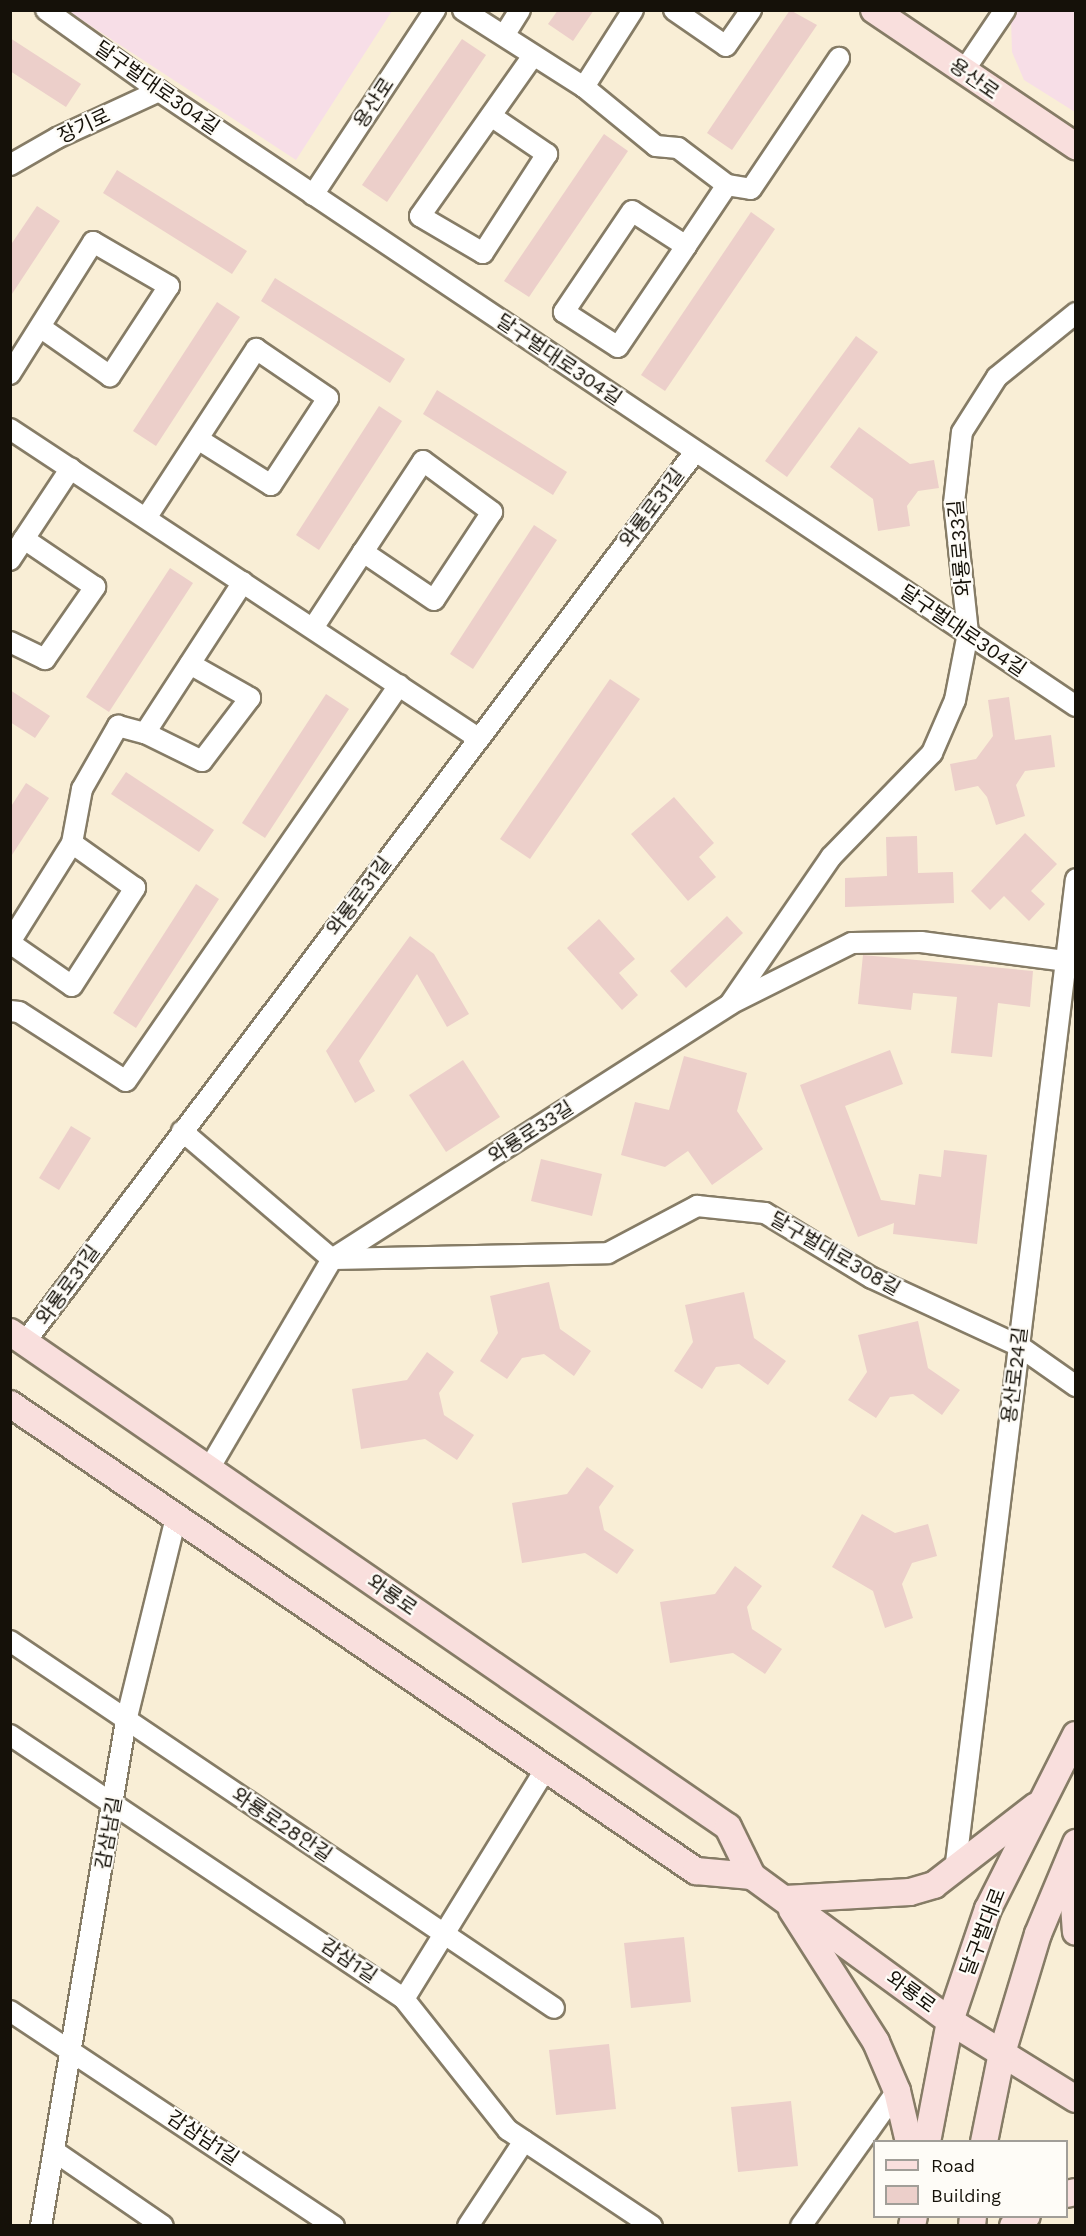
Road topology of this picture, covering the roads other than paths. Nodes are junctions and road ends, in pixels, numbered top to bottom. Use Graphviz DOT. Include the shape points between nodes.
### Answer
graph roads {
  1 [pos="46,10"];
  2 [pos="435,10"];
  3 [pos="463,10"];
  4 [pos="520,10"];
  5 [pos="633,10"];
  6 [pos="674,10"];
  7 [pos="751,10"];
  8 [pos="874,10"];
  9 [pos="1005,10"];
  10 [pos="505,34"];
  11 [pos="533,56"];
  12 [pos="839,58"];
  13 [pos="963,72"];
  14 [pos="584,87"];
  15 [pos="159,91"];
  16 [pos="491,116"];
  17 [pos="1076,146"];
  18 [pos="10,165"];
  19 [pos="727,185"];
  20 [pos="313,195"];
  21 [pos="686,246"];
  22 [pos="1076,313"];
  23 [pos="40,327"];
  24 [pos="10,374"];
  25 [pos="10,429"];
  26 [pos="198,438"];
  27 [pos="695,452"];
  28 [pos="71,468"];
  29 [pos="146,518"];
  30 [pos="24,539"];
  31 [pos="363,552"];
  32 [pos="10,560"];
  33 [pos="243,582"];
  34 [pos="313,628"];
  35 [pos="968,633"];
  36 [pos="10,642"];
  37 [pos="190,664"];
  38 [pos="399,685"];
  39 [pos="1076,706"];
  40 [pos="145,733"];
  41 [pos="478,738"];
  42 [pos="72,843"];
  43 [pos="1076,879"];
  44 [pos="10,943"];
  45 [pos="1065,961"];
  46 [pos="730,1004"];
  47 [pos="10,1011"];
  48 [pos="182,1131"];
  49 [pos="332,1259"];
  50 [pos="18,1337"];
  51 [pos="1019,1346"];
  52 [pos="1076,1386"];
  53 [pos="10,1404"];
  54 [pos="210,1467"];
  55 [pos="176,1517"];
  56 [pos="10,1641"];
  57 [pos="126,1721"];
  58 [pos="10,1735"];
  59 [pos="1076,1735"];
  60 [pos="545,1770"];
  61 [pos="1042,1801"];
  62 [pos="115,1804"];
  63 [pos="1073,1847"];
  64 [pos="955,1871"];
  65 [pos="752,1876"];
  66 [pos="785,1899"];
  67 [pos="1076,1932"];
  68 [pos="445,1934"];
  69 [pos="405,1999"];
  70 [pos="554,2008"];
  71 [pos="10,2011"];
  72 [pos="950,2021"];
  73 [pos="71,2051"];
  74 [pos="1002,2052"];
  75 [pos="897,2091"];
  76 [pos="1076,2099"];
  77 [pos="909,2140"];
  78 [pos="927,2140"];
  79 [pos="984,2140"];
  80 [pos="524,2141"];
  81 [pos="54,2151"];
  82 [pos="41,2226"];
  83 [pos="163,2226"];
  84 [pos="334,2226"];
  85 [pos="468,2226"];
  86 [pos="652,2226"];
  87 [pos="801,2226"];
  1 -- 15 [label="street, 달구벌대로304길"];
  2 -- 20 [label="street, 용산로"];
  3 -- 10 [label="street"];
  4 -- 10 [label="street"];
  5 -- 14 [label="street"];
  6 -- 7 [label="street" via="726,46"];
  8 -- 13 [label="main road, 용산로"];
  9 -- 13 [label="street"];
  10 -- 11 [label="street"];
  11 -- 14 [label="street"];
  11 -- 16 [label="street"];
  12 -- 19 [label="street" via="751,189"];
  13 -- 17 [label="main road, 용산로"];
  14 -- 19 [label="street" via="656,146 678,148"];
  15 -- 18 [label="street, 장기로" via="57,138"];
  15 -- 20 [label="street, 달구벌대로304길"];
  16 -- 16 [label="street" via="420,216 483,253 547,154"];
  19 -- 21 [label="street"];
  20 -- 27 [label="street, 달구벌대로304길"];
  21 -- 21 [label="street" via="618,347 564,312 632,211"];
  22 -- 35 [label="street, 와룡로33길" via="997,377 962,432 954,502"];
  23 -- 23 [label="street" via="93,242 168,286 110,376"];
  23 -- 24 [label="street"];
  25 -- 28 [label="street"];
  26 -- 26 [label="street" via="256,349 328,398 271,484"];
  26 -- 29 [label="street"];
  27 -- 35 [label="street, 달구벌대로304길"];
  27 -- 41 [label="street, 와룡로31길"];
  28 -- 29 [label="street"];
  28 -- 30 [label="street"];
  29 -- 33 [label="street"];
  30 -- 32 [label="street"];
  30 -- 36 [label="street" via="95,587 45,659"];
  31 -- 31 [label="street" via="423,461 492,512 434,600"];
  31 -- 34 [label="street"];
  33 -- 34 [label="street"];
  33 -- 37 [label="street"];
  34 -- 38 [label="street"];
  35 -- 39 [label="street, 달구벌대로304길"];
  35 -- 46 [label="street, 와룡로33길" via="955,700 932,753 831,857"];
  37 -- 40 [label="street"];
  37 -- 40 [label="street" via="250,698 202,761"];
  38 -- 41 [label="street"];
  38 -- 47 [label="street" via="126,1081 19,1012"];
  40 -- 42 [label="street" via="118,726 82,789"];
  41 -- 48 [label="street, 와룡로31길"];
  42 -- 44 [label="street"];
  42 -- 44 [label="street" via="135,888 72,986"];
  43 -- 45 [label="street, 용산로24길"];
  45 -- 46 [label="street, 와룡로33길" via="921,942 852,943"];
  45 -- 51 [label="street, 용산로24길"];
  46 -- 49 [label="street, 와룡로33길"];
  48 -- 49 [label="street"];
  48 -- 50 [label="street, 와룡로31길"];
  49 -- 51 [label="street, 달구벌대로308길" via="608,1253 697,1206 765,1213 872,1278"];
  49 -- 54 [label="street, 와룡로33길"];
  50 -- 54 [label="main road, 와룡로"];
  51 -- 52 [label="street, 달구벌대로308길"];
  51 -- 64 [label="street, 용산로24길"];
  53 -- 55 [label="main road, 와룡로"];
  54 -- 65 [label="main road, 와룡로" via="728,1827"];
  55 -- 57 [label="street, 감삼남길"];
  55 -- 60 [label="main road, 와룡로"];
  56 -- 57 [label="street, 와룡로28안길"];
  57 -- 62 [label="street, 감삼남길"];
  57 -- 68 [label="street, 와룡로28안길"];
  58 -- 62 [label="street, 감삼1길"];
  59 -- 61 [label="main road, 달구벌대로"];
  60 -- 65 [label="main road, 와룡로" via="696,1871"];
  60 -- 68 [label="street"];
  61 -- 64 [label="main road"];
  61 -- 72 [label="main road, 달구벌대로" via="988,1909"];
  62 -- 69 [label="street, 감삼1길"];
  62 -- 73 [label="street, 감삼남길"];
  63 -- 67 [label="main road"];
  63 -- 74 [label="main road" via="1038,1934"];
  64 -- 66 [label="main road" via="934,1885 910,1892"];
  65 -- 66 [label="main road, 와룡로"];
  66 -- 72 [label="main road, 와룡로"];
  66 -- 75 [label="main road" via="876,2042"];
  68 -- 69 [label="street"];
  68 -- 70 [label="street, 와룡로28안길"];
  69 -- 80 [label="street, 감삼1길" via="508,2130"];
  71 -- 73 [label="street, 감삼남1길"];
  72 -- 74 [label="main road, 와룡로"];
  72 -- 78 [label="main road, 달구벌대로"];
  73 -- 81 [label="street, 감삼남길"];
  73 -- 84 [label="street, 감삼남1길"];
  74 -- 76 [label="main road, 와룡로"];
  74 -- 79 [label="main road"];
  75 -- 77 [label="main road"];
  75 -- 87 [label="street"];
  80 -- 85 [label="street"];
  80 -- 86 [label="street, 감삼1길"];
  81 -- 82 [label="street, 감삼남길"];
  81 -- 83 [label="street"];
}
